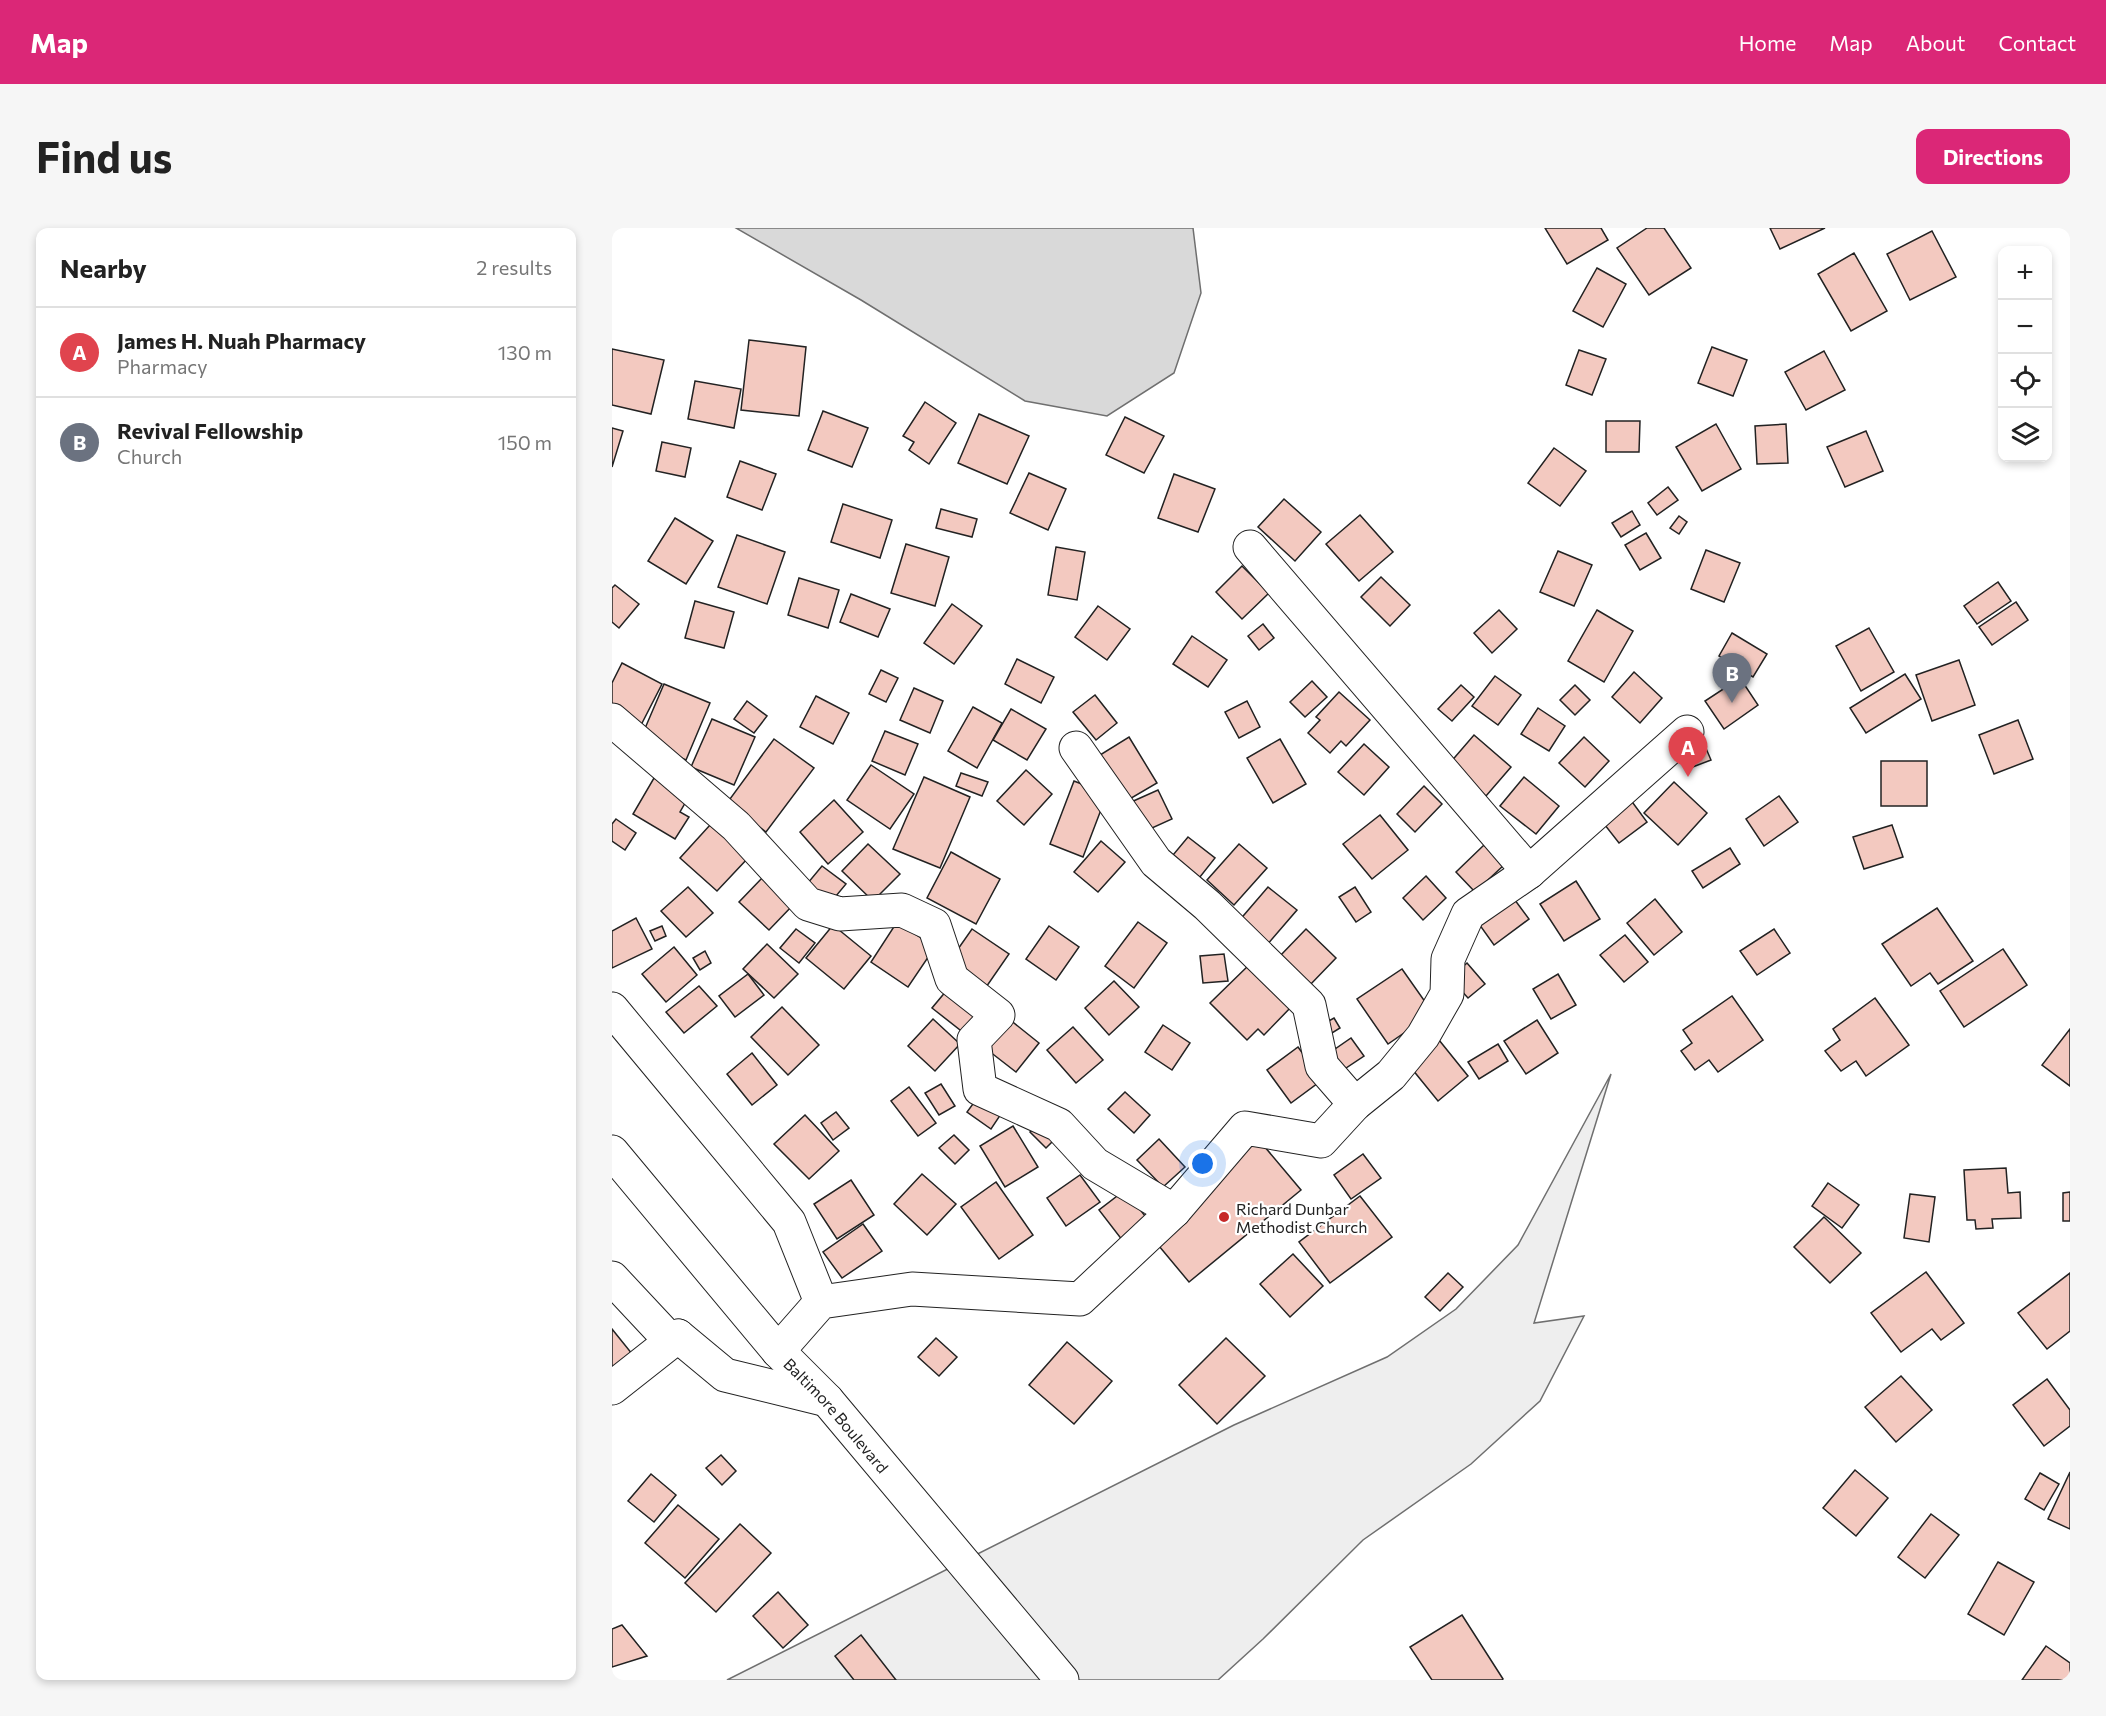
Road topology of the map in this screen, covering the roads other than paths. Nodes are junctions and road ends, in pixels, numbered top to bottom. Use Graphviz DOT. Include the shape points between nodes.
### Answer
graph roads {
  1 [pos="1250,547"];
  2 [pos="612,720"];
  3 [pos="1687,732"];
  4 [pos="1076,748"];
  5 [pos="1529,872"];
  6 [pos="612,1009"];
  7 [pos="1355,1104"];
  8 [pos="612,1152"];
  9 [pos="1174,1211"];
  10 [pos="612,1278"];
  11 [pos="820,1302"];
  12 [pos="678,1336"];
  13 [pos="778,1351"];
  14 [pos="612,1388"];
  15 [pos="827,1400"];
  16 [pos="1062,1680"];
  1 -- 5 [label="main road"];
  2 -- 9 [label="main road" via="736,826 808,904 840,914 902,910 934,925 952,979 998,1015 974,1040 980,1089 1059,1125 1095,1164"];
  3 -- 5 [label="main road"];
  4 -- 7 [label="main road" via="1156,862 1207,905 1309,1005 1322,1066"];
  5 -- 7 [label="main road" via="1468,914 1448,959 1447,994 1423,1036 1391,1075"];
  6 -- 11 [label="main road" via="789,1222"];
  7 -- 9 [label="main road" via="1321,1141 1245,1128"];
  8 -- 13 [label="main road, Baltimore Boulevard"];
  9 -- 11 [label="main road" via="1080,1299 912,1289"];
  10 -- 12 [label="main road" via="669,1339"];
  11 -- 13 [label="main road"];
  12 -- 14 [label="main road"];
  12 -- 15 [label="main road" via="725,1375"];
  13 -- 15 [label="main road, Baltimore Boulevard"];
  15 -- 16 [label="main road, Baltimore Boulevard"];
}
